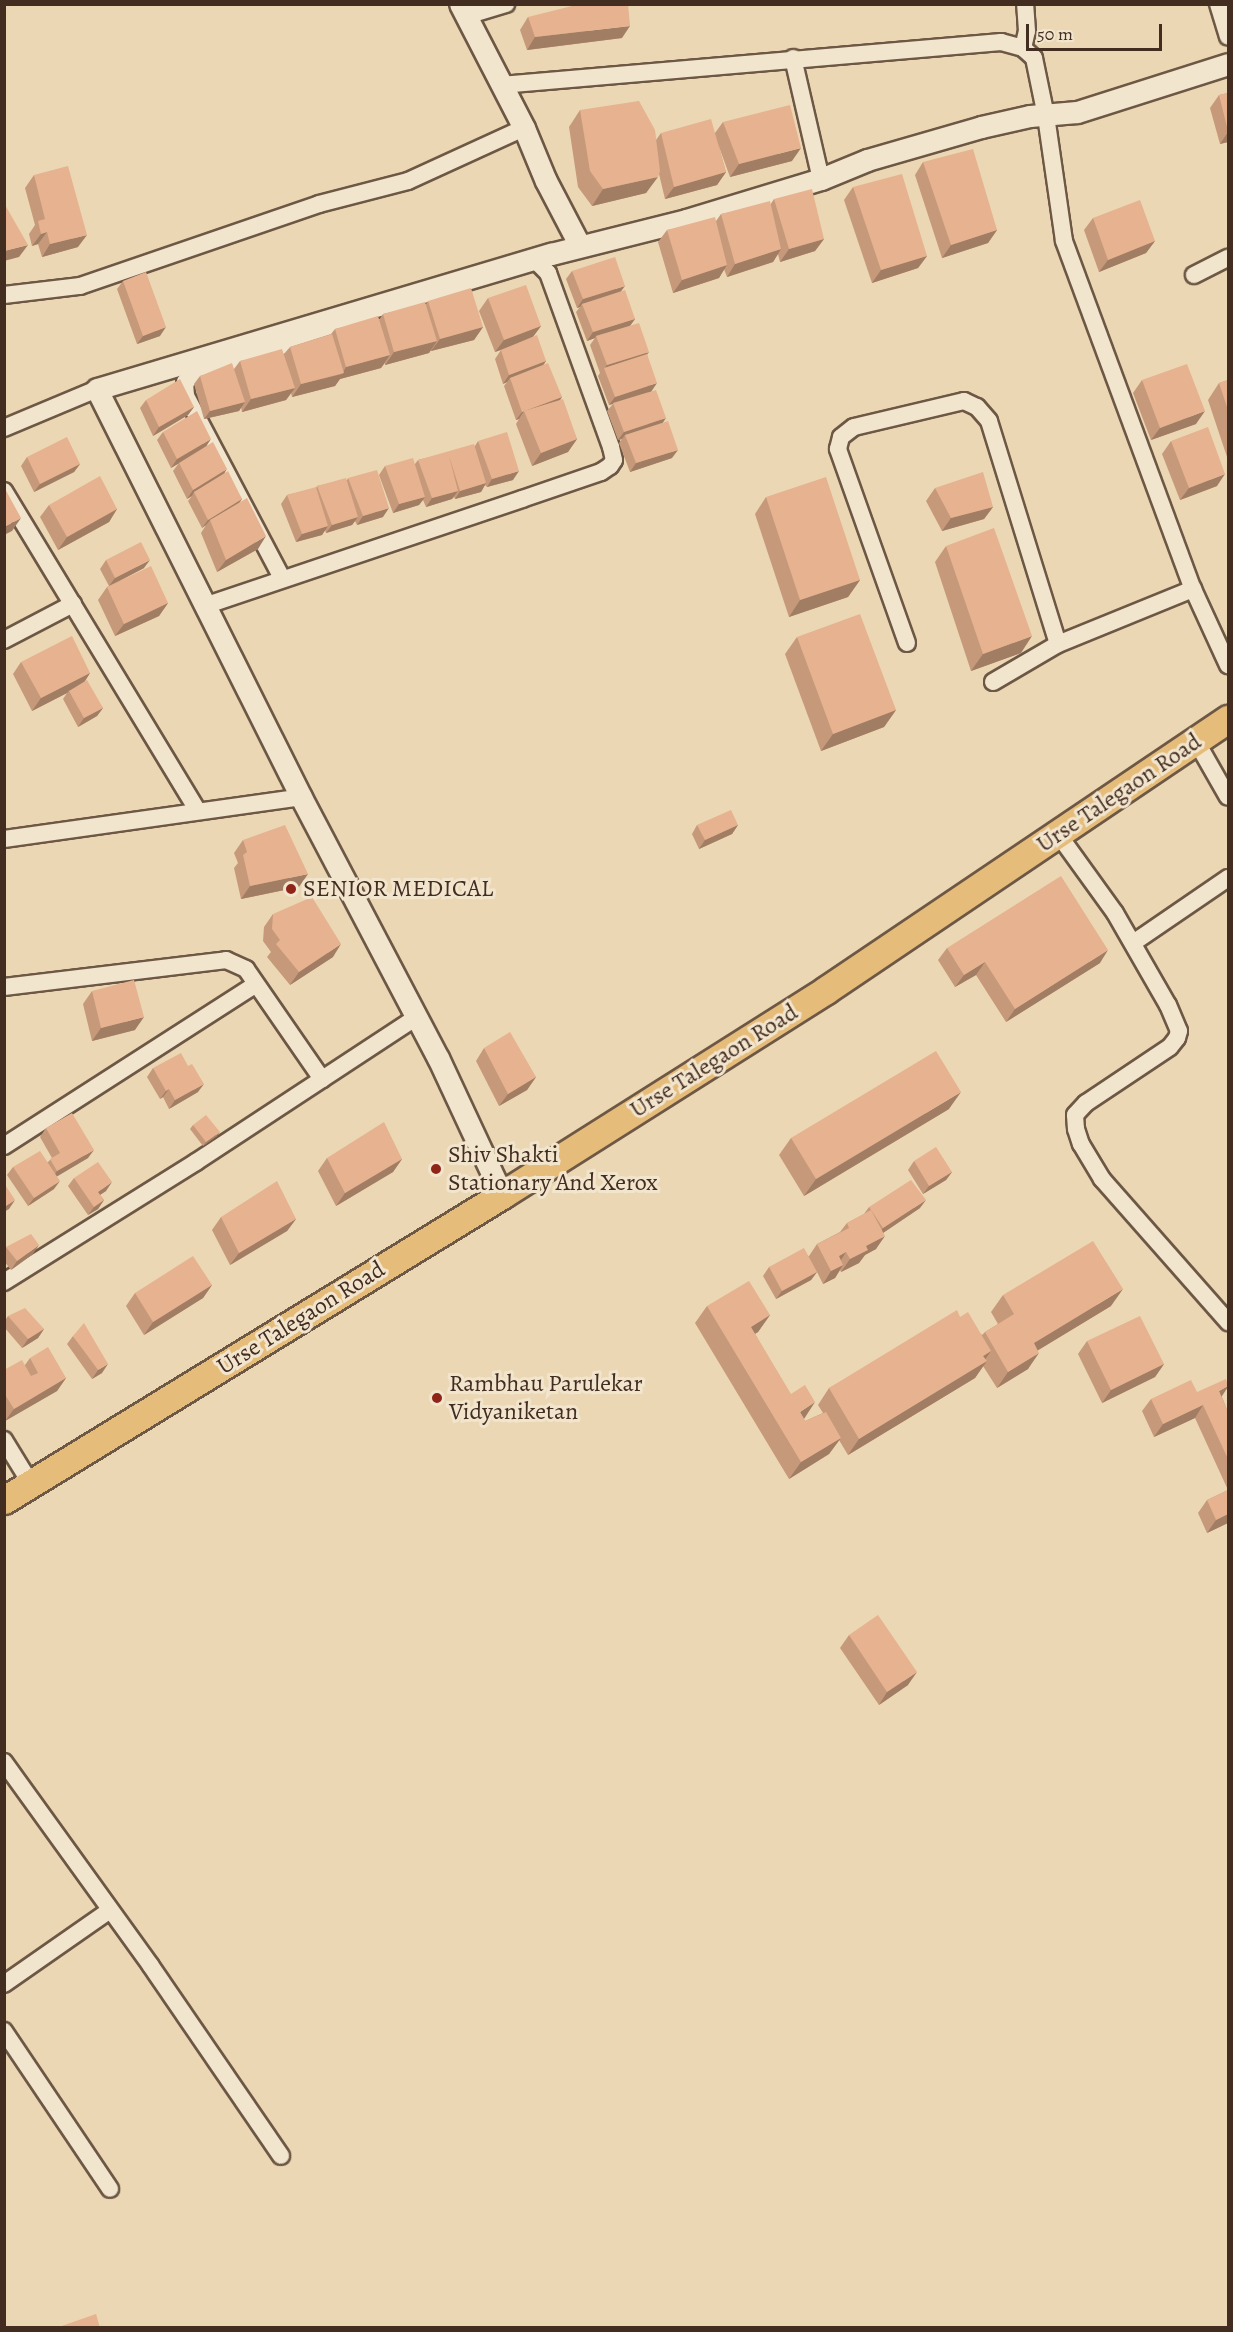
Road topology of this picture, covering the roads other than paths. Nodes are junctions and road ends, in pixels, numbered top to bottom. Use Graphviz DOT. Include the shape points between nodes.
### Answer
graph roads {
  1 [pos="506,4"];
  2 [pos="1025,4"];
  3 [pos="1218,4"];
  4 [pos="463,10"];
  5 [pos="1228,37"];
  6 [pos="1023,48"];
  7 [pos="793,58"];
  8 [pos="1228,64"];
  9 [pos="501,85"];
  10 [pos="1046,116"];
  11 [pos="525,128"];
  12 [pos="821,179"];
  13 [pos="580,246"];
  14 [pos="1228,258"];
  15 [pos="535,260"];
  16 [pos="1194,274"];
  17 [pos="451,291"];
  18 [pos="4,295"];
  19 [pos="97,389"];
  20 [pos="4,428"];
  21 [pos="4,491"];
  22 [pos="282,578"];
  23 [pos="1193,589"];
  24 [pos="73,604"];
  25 [pos="207,604"];
  26 [pos="4,640"];
  27 [pos="907,643"];
  28 [pos="1058,644"];
  29 [pos="1228,665"];
  30 [pos="993,682"];
  31 [pos="1228,719"];
  32 [pos="1196,741"];
  33 [pos="301,797"];
  34 [pos="1228,797"];
  35 [pos="198,811"];
  36 [pos="1058,834"];
  37 [pos="4,839"];
  38 [pos="1228,878"];
  39 [pos="1133,943"];
  40 [pos="255,985"];
  41 [pos="4,987"];
  42 [pos="417,1017"];
  43 [pos="322,1079"];
  44 [pos="4,1146"];
  45 [pos="501,1195"];
  46 [pos="4,1282"];
  47 [pos="1228,1322"];
  48 [pos="4,1440"];
  49 [pos="31,1484"];
  50 [pos="4,1500"];
  51 [pos="4,1762"];
  52 [pos="111,1910"];
  53 [pos="4,1984"];
  54 [pos="4,2031"];
  55 [pos="281,2156"];
  56 [pos="110,2189"];
  1 -- 4 [label="street"];
  2 -- 6 [label="street" via="1027,31"];
  3 -- 5 [label="street"];
  4 -- 9 [label="street"];
  6 -- 7 [label="street" via="1001,42"];
  6 -- 10 [label="street" via="1034,58"];
  7 -- 9 [label="street"];
  7 -- 12 [label="street"];
  8 -- 10 [label="street" via="1077,112"];
  9 -- 11 [label="street"];
  10 -- 12 [label="street" via="981,127 867,160"];
  10 -- 23 [label="street" via="1064,241"];
  11 -- 13 [label="street" via="546,181"];
  11 -- 18 [label="street" via="408,181 319,204 80,286"];
  12 -- 13 [label="street" via="686,220"];
  13 -- 15 [label="street"];
  14 -- 16 [label="street"];
  15 -- 19 [label="street"];
  15 -- 22 [label="street" via="548,273 615,460 601,472 522,500"];
  17 -- 22 [label="street" via="196,374 185,382 186,396"];
  19 -- 20 [label="street"];
  19 -- 25 [label="street"];
  21 -- 24 [label="street"];
  22 -- 25 [label="street"];
  23 -- 28 [label="street"];
  23 -- 29 [label="street"];
  24 -- 26 [label="street"];
  24 -- 35 [label="street"];
  25 -- 33 [label="street"];
  27 -- 28 [label="street" via="838,449 841,437 854,427 964,400 977,407 989,421"];
  28 -- 30 [label="street"];
  31 -- 32 [label="highway, Urse Talegaon Road"];
  32 -- 34 [label="street"];
  32 -- 36 [label="highway, Urse Talegaon Road"];
  33 -- 35 [label="street"];
  33 -- 42 [label="street"];
  35 -- 37 [label="street"];
  36 -- 39 [label="street"];
  36 -- 45 [label="highway, Urse Talegaon Road" via="826,990"];
  38 -- 39 [label="street"];
  39 -- 47 [label="street" via="1176,1020 1177,1038 1170,1047 1086,1103 1075,1115 1076,1129 1102,1179"];
  40 -- 41 [label="street" via="246,969 226,960"];
  40 -- 43 [label="street"];
  40 -- 44 [label="street"];
  42 -- 43 [label="street"];
  42 -- 45 [label="street"];
  43 -- 46 [label="street"];
  45 -- 49 [label="highway, Urse Talegaon Road"];
  48 -- 49 [label="street"];
  49 -- 50 [label="highway, Urse Talegaon Road"];
  51 -- 52 [label="street"];
  52 -- 53 [label="street"];
  52 -- 55 [label="street"];
  54 -- 56 [label="street"];
}
